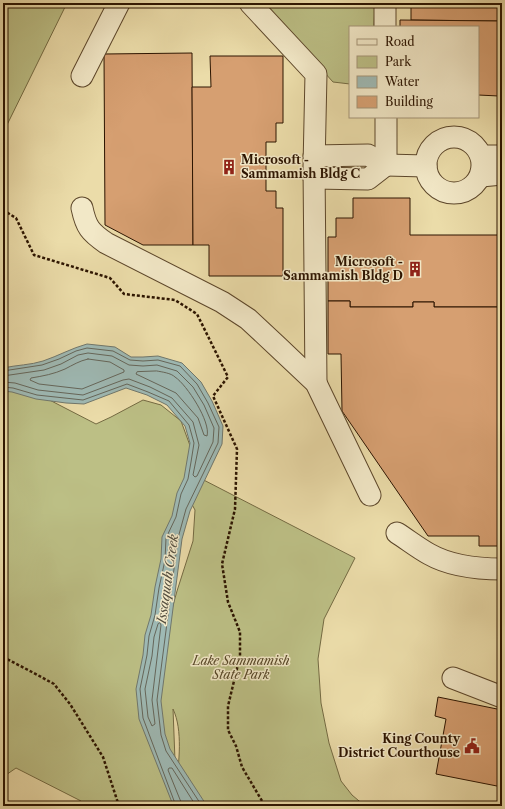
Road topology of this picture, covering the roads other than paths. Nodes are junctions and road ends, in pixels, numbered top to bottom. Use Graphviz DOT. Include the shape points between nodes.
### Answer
graph roads {
  1 [pos="119,3"];
  2 [pos="250,3"];
  3 [pos="385,3"];
  4 [pos="385,26"];
  5 [pos="82,76"];
  6 [pos="386,118"];
  7 [pos="314,156"];
  8 [pos="502,156"];
  9 [pos="386,165"];
  10 [pos="426,166"];
  11 [pos="481,166"];
  12 [pos="502,174"];
  13 [pos="314,178"];
  14 [pos="82,208"];
  15 [pos="316,384"];
  16 [pos="370,495"];
  17 [pos="397,534"];
  18 [pos="502,569"];
  19 [pos="453,678"];
  20 [pos="502,697"];
  1 -- 5 [label="street"];
  2 -- 7 [label="street" via="316,74"];
  3 -- 4 [label="street"];
  6 -- 9 [label="street"];
  7 -- 9 [label="street" via="368,154"];
  7 -- 13 [label="street"];
  8 -- 11 [label="street"];
  9 -- 10 [label="street"];
  9 -- 13 [label="street" via="368,179"];
  10 -- 11 [label="street" via="433,184 440,190 450,193 468,190 476,184"];
  10 -- 11 [label="street" via="426,157 436,142 453,136 471,141 477,148"];
  11 -- 12 [label="street"];
  13 -- 15 [label="street"];
  14 -- 15 [label="street" via="85,222 93,234 222,302 248,319"];
  15 -- 16 [label="street"];
  17 -- 18 [label="street" via="430,555 451,563 466,567"];
  19 -- 20 [label="street"];
}
